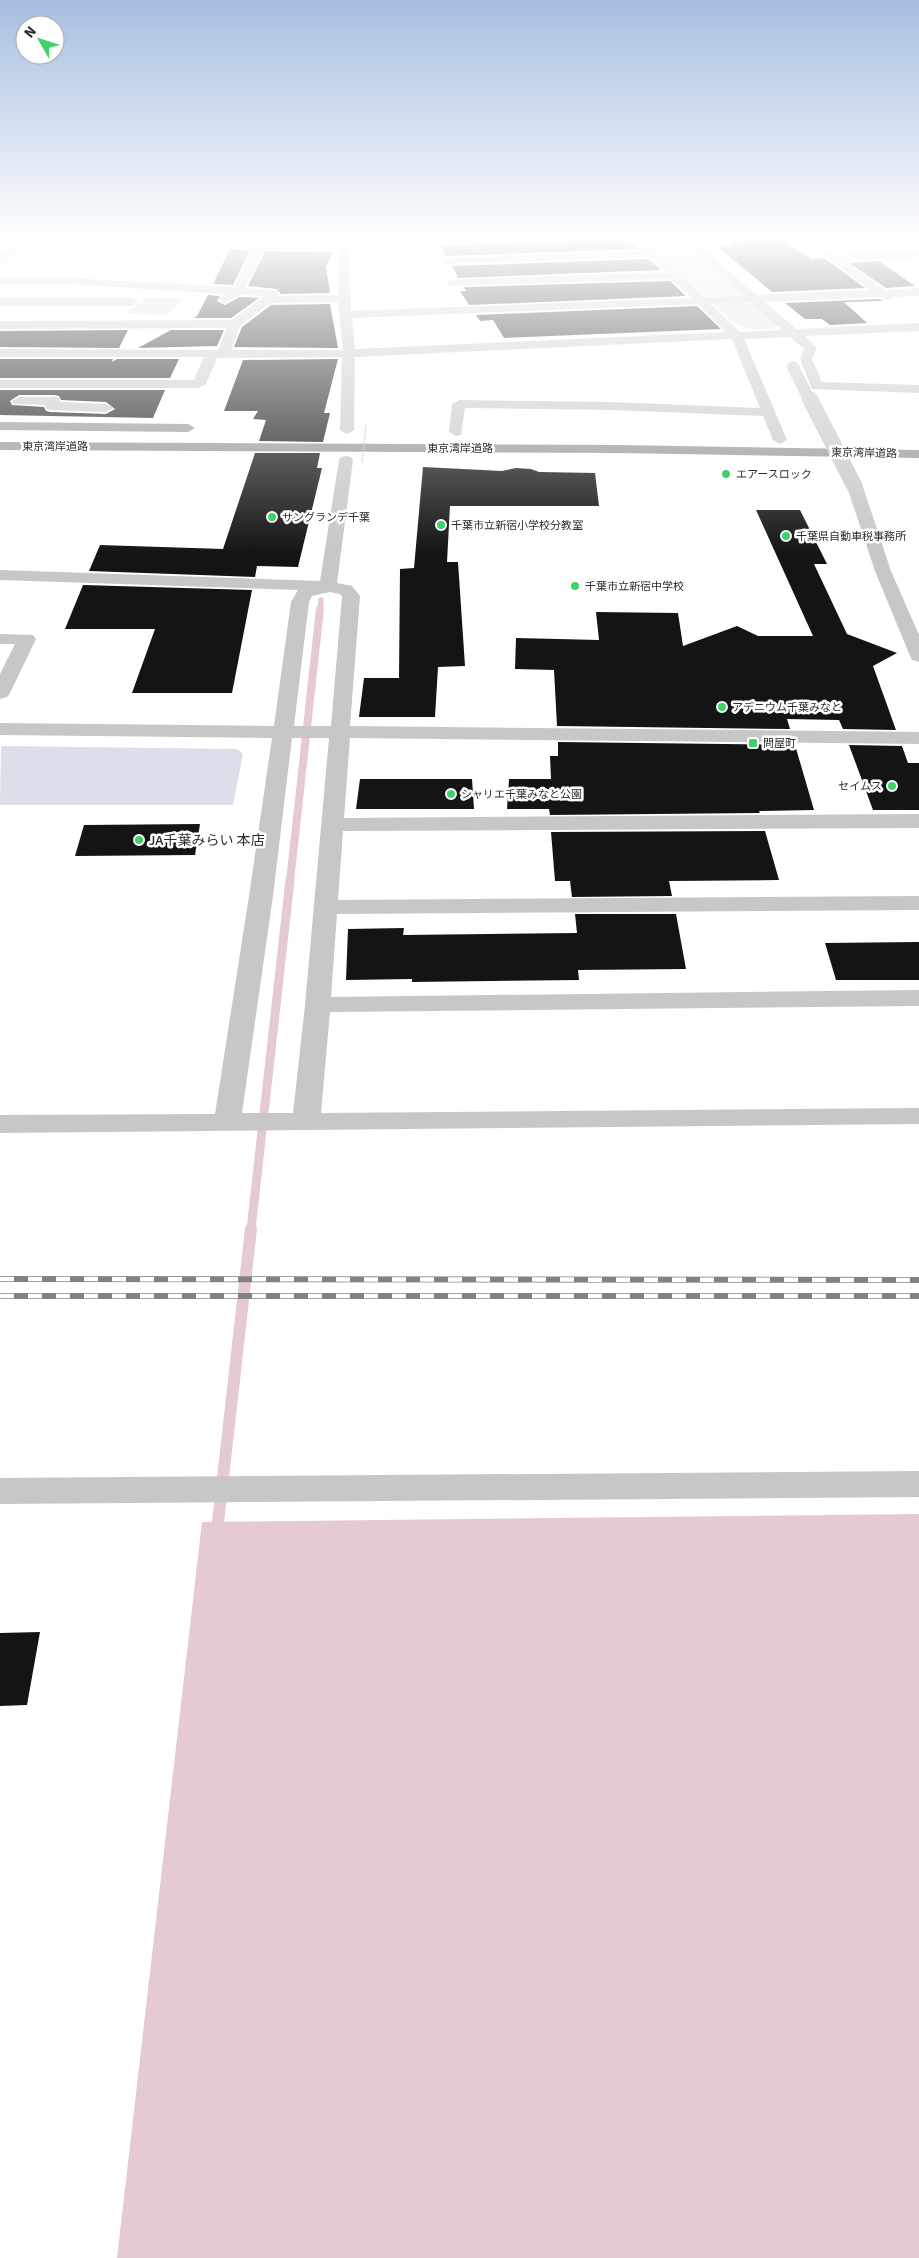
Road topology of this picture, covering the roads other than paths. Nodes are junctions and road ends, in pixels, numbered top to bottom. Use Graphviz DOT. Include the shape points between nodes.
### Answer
graph roads {
  1 [pos="90,342"];
  2 [pos="224,342"];
  3 [pos="348,342"];
  4 [pos="591,342"];
  5 [pos="740,342"];
  6 [pos="776,342"];
  7 [pos="806,342"];
  8 [pos="0,353"];
  9 [pos="84,353"];
  10 [pos="348,353"];
  11 [pos="218,354"];
  12 [pos="120,383"];
  13 [pos="0,384"];
  14 [pos="919,390"];
  15 [pos="9,400"];
  16 [pos="106,408"];
  17 [pos="767,412"];
  18 [pos="0,426"];
  19 [pos="95,426"];
  20 [pos="202,428"];
  21 [pos="357,428"];
  22 [pos="328,430"];
  23 [pos="456,432"];
  24 [pos="595,435"];
  25 [pos="0,437"];
  26 [pos="708,440"];
  27 [pos="780,440"];
  28 [pos="919,440"];
  29 [pos="0,446"];
  30 [pos="919,455"];
  31 [pos="0,458"];
  32 [pos="346,460"];
  33 [pos="0,575"];
  34 [pos="328,586"];
  35 [pos="0,638"];
  36 [pos="919,656"];
  37 [pos="0,693"];
  38 [pos="0,729"];
  39 [pos="283,732"];
  40 [pos="340,733"];
  41 [pos="919,738"];
  42 [pos="919,821"];
  43 [pos="332,826"];
  44 [pos="919,903"];
  45 [pos="326,907"];
  46 [pos="919,998"];
  47 [pos="318,1004"];
  48 [pos="919,1116"];
  49 [pos="237,1121"];
  50 [pos="294,1122"];
  51 [pos="0,1124"];
  52 [pos="919,1484"];
  53 [pos="0,1492"];
  1 -- 9 [label="street"];
  2 -- 11 [label="street"];
  3 -- 10 [label="street"];
  4 -- 10 [label="street"];
  5 -- 17 [label="street"];
  6 -- 36 [label="street, bridge" via="793,366 855,487 883,571"];
  7 -- 14 [label="street" via="811,348 806,359 817,386"];
  8 -- 9 [label="street"];
  9 -- 11 [label="street"];
  10 -- 11 [label="street"];
  10 -- 21 [label="street"];
  11 -- 12 [label="street" via="199,384"];
  12 -- 13 [label="street"];
  12 -- 16 [label="street"];
  15 -- 16 [label="street" via="54,400 51,406"];
  16 -- 19 [label="street"];
  17 -- 23 [label="street" via="459,404"];
  17 -- 27 [label="street"];
  18 -- 19 [label="highway"];
  19 -- 20 [label="highway"];
  21 -- 22 [label="highway"];
  24 -- 26 [label="highway"];
  25 -- 26 [label="highway, 東京湾岸道路"];
  26 -- 27 [label="highway, 東京湾岸道路"];
  27 -- 28 [label="highway, 東京湾岸道路"];
  29 -- 30 [label="highway, 東京湾岸道路" via="609,449"];
  30 -- 32 [label="highway"];
  31 -- 32 [label="highway"];
  32 -- 34 [label="street"];
  33 -- 34 [label="street"];
  34 -- 39 [label="street" via="305,592 300,602"];
  34 -- 40 [label="street" via="346,590 351,596"];
  35 -- 37 [label="street" via="27,639"];
  38 -- 39 [label="street"];
  39 -- 40 [label="street"];
  39 -- 49 [label="street"];
  40 -- 41 [label="street"];
  40 -- 43 [label="street"];
  42 -- 43 [label="street"];
  43 -- 45 [label="street"];
  44 -- 45 [label="street"];
  45 -- 47 [label="street"];
  46 -- 47 [label="street"];
  47 -- 50 [label="street"];
  48 -- 50 [label="street"];
  49 -- 50 [label="street"];
  49 -- 51 [label="street"];
  52 -- 53 [label="street"];
}
